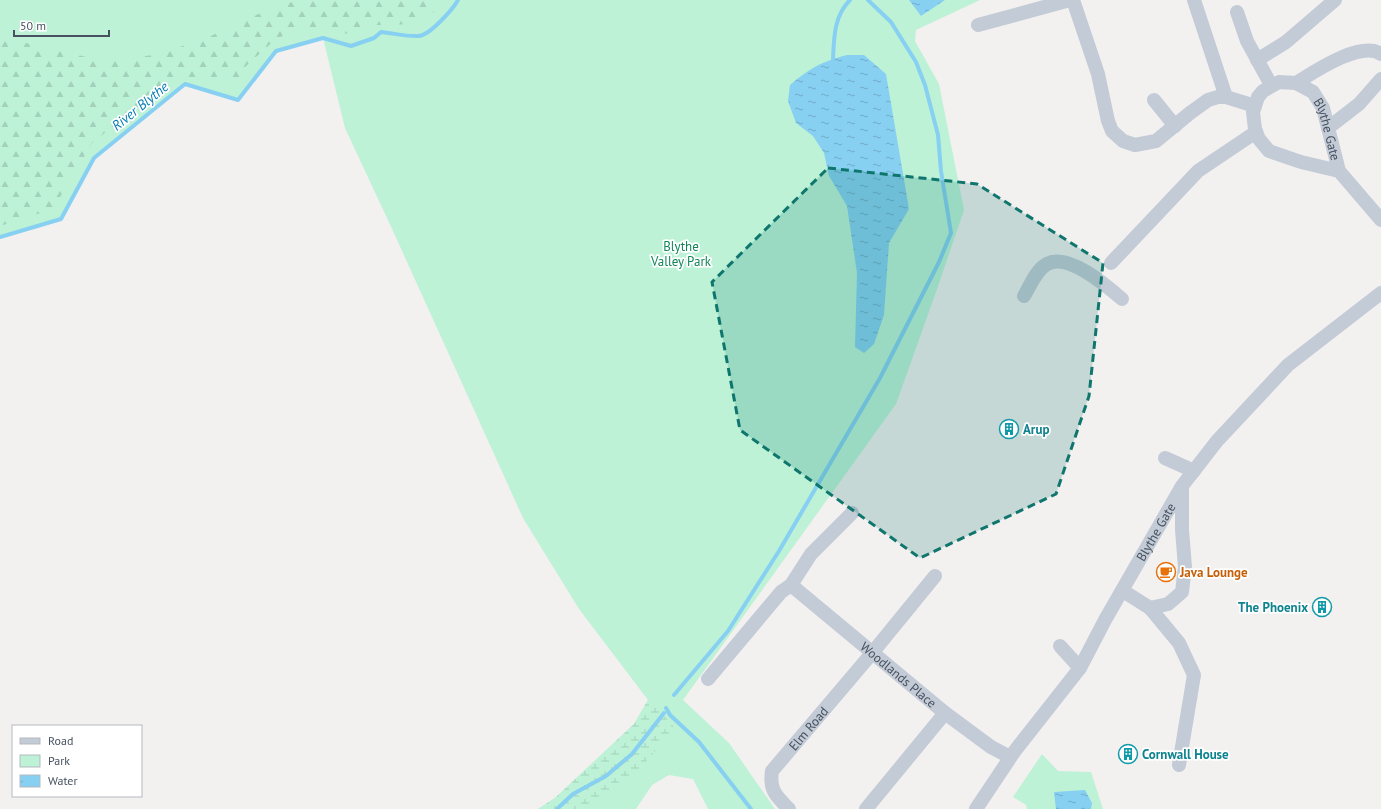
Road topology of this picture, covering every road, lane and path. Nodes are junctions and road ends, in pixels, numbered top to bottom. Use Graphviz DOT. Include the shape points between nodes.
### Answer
graph roads {
  1 [pos="1070,0"];
  2 [pos="1073,0"];
  3 [pos="1194,0"];
  4 [pos="1335,0"];
  5 [pos="1237,12"];
  6 [pos="978,25"];
  7 [pos="1381,54"];
  8 [pos="1257,60"];
  9 [pos="1381,79"];
  10 [pos="1296,83"];
  11 [pos="1271,85"];
  12 [pos="1226,97"];
  13 [pos="1154,100"];
  14 [pos="1255,106"];
  15 [pos="1175,126"];
  16 [pos="1328,128"];
  17 [pos="1256,132"];
  18 [pos="1339,171"];
  19 [pos="1381,220"];
  20 [pos="1111,263"];
  21 [pos="1381,293"];
  22 [pos="1024,296"];
  23 [pos="1122,299"];
  24 [pos="1165,458"];
  25 [pos="1194,471"];
  26 [pos="1182,486"];
  27 [pos="852,513"];
  28 [pos="935,576"];
  29 [pos="791,585"];
  30 [pos="1123,591"];
  31 [pos="1150,608"];
  32 [pos="1060,646"];
  33 [pos="873,652"];
  34 [pos="1080,668"];
  35 [pos="708,679"];
  36 [pos="945,713"];
  37 [pos="1010,756"];
  38 [pos="1180,765"];
  39 [pos="789,809"];
  40 [pos="866,809"];
  41 [pos="976,809"];
  1 -- 6 [label="street"];
  2 -- 15 [label="street" via="1098,74 1112,131 1128,143 1139,145 1156,141"];
  3 -- 12 [label="street"];
  4 -- 8 [label="street" via="1286,42"];
  5 -- 8 [label="street"];
  7 -- 10 [label="street" via="1371,50 1330,62"];
  8 -- 11 [label="street"];
  9 -- 16 [label="street" via="1359,104"];
  10 -- 11 [label="street, Blythe Gate" via="1279,82"];
  10 -- 16 [label="street, Blythe Gate" via="1313,92 1323,108"];
  11 -- 14 [label="street" via="1261,94"];
  12 -- 14 [label="street"];
  12 -- 15 [label="street" via="1208,100"];
  13 -- 15 [label="street"];
  14 -- 17 [label="street, Blythe Gate" via="1253,112"];
  16 -- 18 [label="street, Blythe Gate"];
  17 -- 18 [label="street, Blythe Gate" via="1269,151"];
  17 -- 20 [label="street" via="1198,171"];
  18 -- 19 [label="street, Blythe Gate"];
  21 -- 25 [label="street, Blythe Gate" via="1288,366 1217,441"];
  22 -- 23 [label="street" via="1038,273 1048,264 1067,262 1102,282"];
  24 -- 25 [label="street"];
  25 -- 26 [label="street, Blythe Gate"];
  26 -- 30 [label="street, Blythe Gate"];
  26 -- 31 [label="street" via="1185,567 1182,592 1168,604"];
  27 -- 29 [label="street" via="810,554"];
  28 -- 33 [label="street, Elm Road"];
  29 -- 33 [label="street, Woodlands Place"];
  29 -- 35 [label="street" via="781,592"];
  30 -- 31 [label="street"];
  30 -- 34 [label="street, Blythe Gate"];
  31 -- 38 [label="street" via="1179,643 1194,675"];
  32 -- 34 [label="street"];
  33 -- 36 [label="street, Woodlands Place"];
  33 -- 39 [label="street, Elm Road" via="772,771 774,793"];
  34 -- 37 [label="street, Blythe Gate"];
  36 -- 37 [label="street, Woodlands Place" via="991,748"];
  36 -- 40 [label="street"];
  37 -- 41 [label="street, Blythe Gate"];
}
